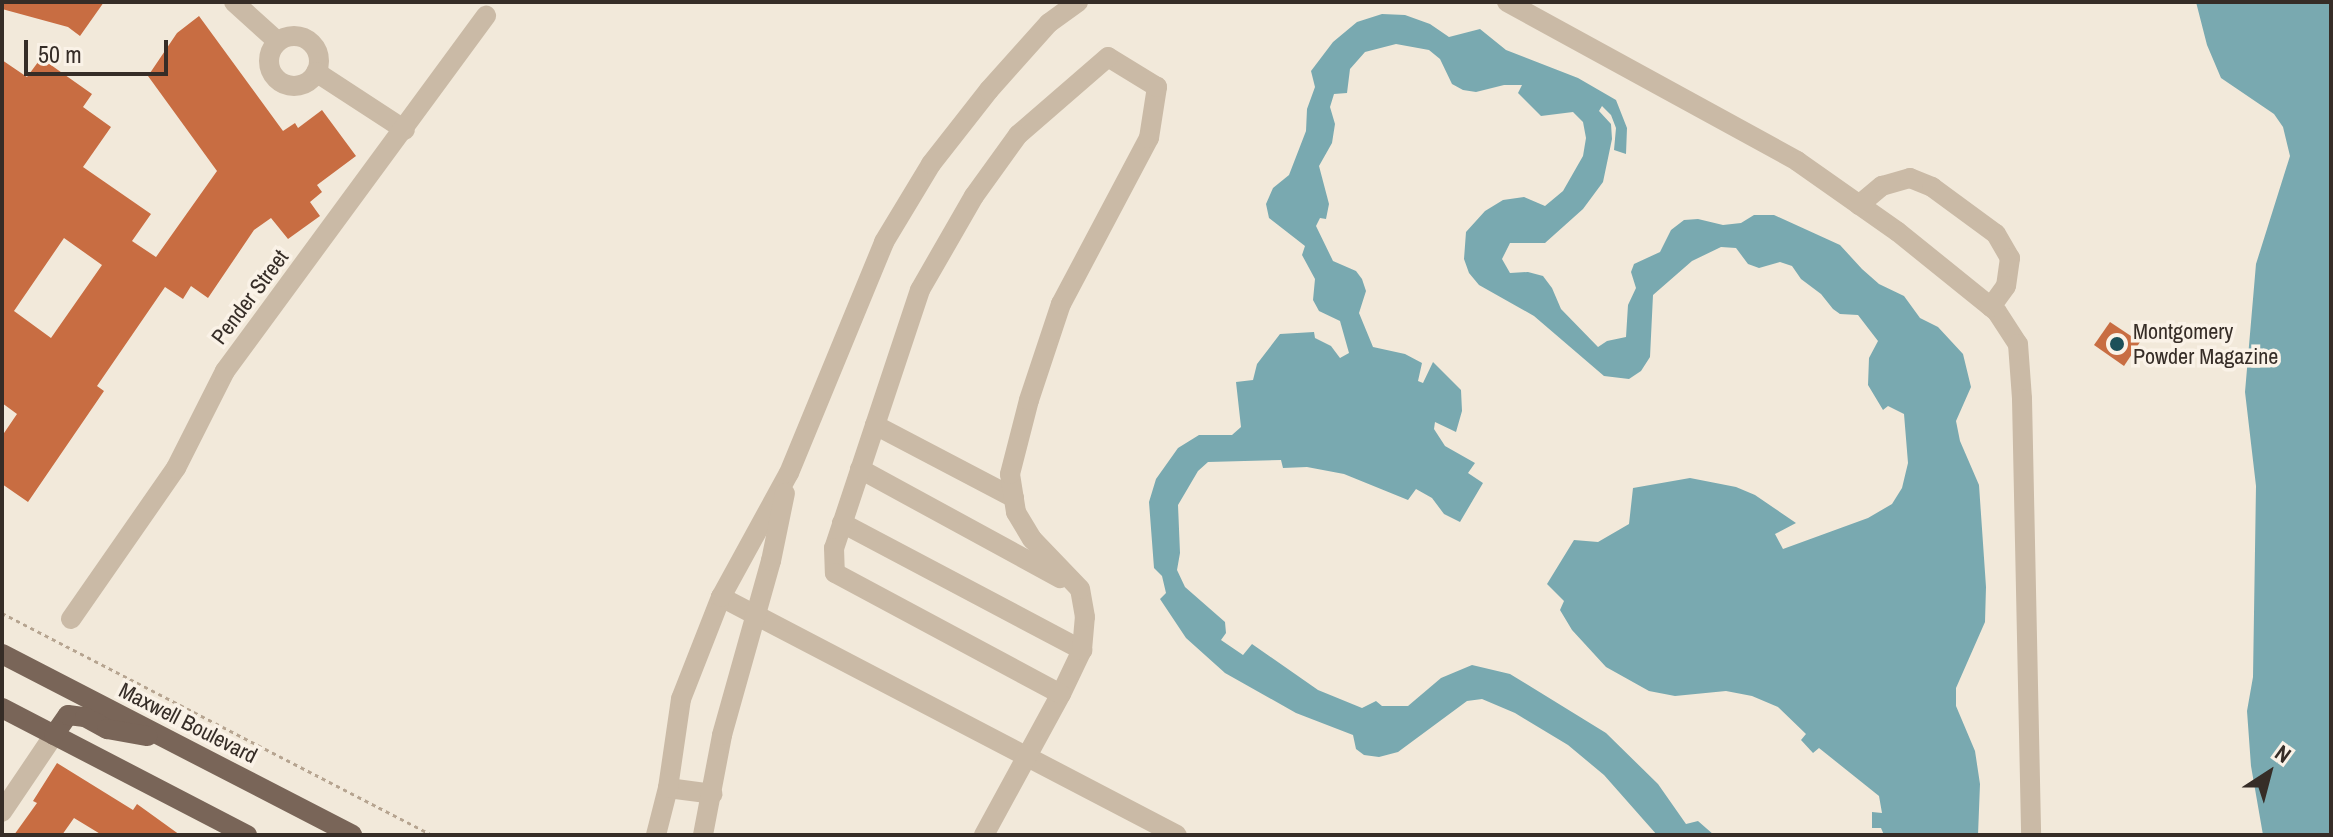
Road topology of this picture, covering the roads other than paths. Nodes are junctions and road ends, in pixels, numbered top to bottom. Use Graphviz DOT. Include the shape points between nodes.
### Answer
graph roads {
  1 [pos="234,2"];
  2 [pos="1078,2"];
  3 [pos="1507,2"];
  4 [pos="486,16"];
  5 [pos="277,41"];
  6 [pos="316,72"];
  7 [pos="405,130"];
  8 [pos="1859,205"];
  9 [pos="1991,307"];
  10 [pos="875,425"];
  11 [pos="860,469"];
  12 [pos="789,473"];
  13 [pos="1014,498"];
  14 [pos="842,523"];
  15 [pos="1080,589"];
  16 [pos="721,597"];
  17 [pos="757,614"];
  18 [pos="71,619"];
  19 [pos="1082,650"];
  20 [pos="2,654"];
  21 [pos="1061,694"];
  22 [pos="2,708"];
  23 [pos="54,735"];
  24 [pos="167,739"];
  25 [pos="1027,756"];
  26 [pos="668,788"];
  27 [pos="713,794"];
  28 [pos="2,812"];
  29 [pos="247,835"];
  30 [pos="352,835"];
  31 [pos="656,835"];
  32 [pos="703,835"];
  33 [pos="984,835"];
  34 [pos="1177,835"];
  35 [pos="2031,835"];
  1 -- 5 [label="street"];
  2 -- 12 [label="street" via="1049,23 931,164 884,242"];
  3 -- 8 [label="street" via="1797,161"];
  4 -- 7 [label="street, Pender Street"];
  5 -- 6 [label="street" via="285,36 305,38 318,52"];
  5 -- 6 [label="street" via="268,59 274,77 302,85"];
  6 -- 7 [label="street"];
  7 -- 18 [label="street, Pender Street" via="225,371 176,468"];
  8 -- 9 [label="street"];
  8 -- 9 [label="street" via="1882,186 1910,178 1932,187 1996,234 2010,258 2006,286"];
  9 -- 35 [label="street" via="2018,344"];
  10 -- 11 [label="street"];
  10 -- 13 [label="street"];
  10 -- 13 [label="street" via="920,290 974,196 1018,135 1108,57 1157,87 1149,138 1061,304 1010,474"];
  11 -- 14 [label="street"];
  11 -- 15 [label="street"];
  12 -- 16 [label="street"];
  12 -- 17 [label="street"];
  13 -- 15 [label="street" via="1032,539"];
  14 -- 19 [label="street"];
  14 -- 21 [label="street" via="834,548 835,573"];
  15 -- 19 [label="street" via="1085,617"];
  16 -- 17 [label="street"];
  16 -- 26 [label="street" via="681,699"];
  17 -- 25 [label="street"];
  17 -- 27 [label="street" via="722,735"];
  19 -- 21 [label="street"];
  20 -- 24 [label="main road, Maxwell Boulevard"];
  21 -- 25 [label="street"];
  22 -- 23 [label="main road"];
  23 -- 24 [label="main road" via="68,715 107,729"];
  23 -- 28 [label="street"];
  23 -- 29 [label="main road"];
  24 -- 30 [label="main road, Maxwell Boulevard"];
  25 -- 33 [label="street"];
  25 -- 34 [label="street"];
  26 -- 27 [label="street"];
  26 -- 31 [label="street"];
  27 -- 32 [label="street"];
}
